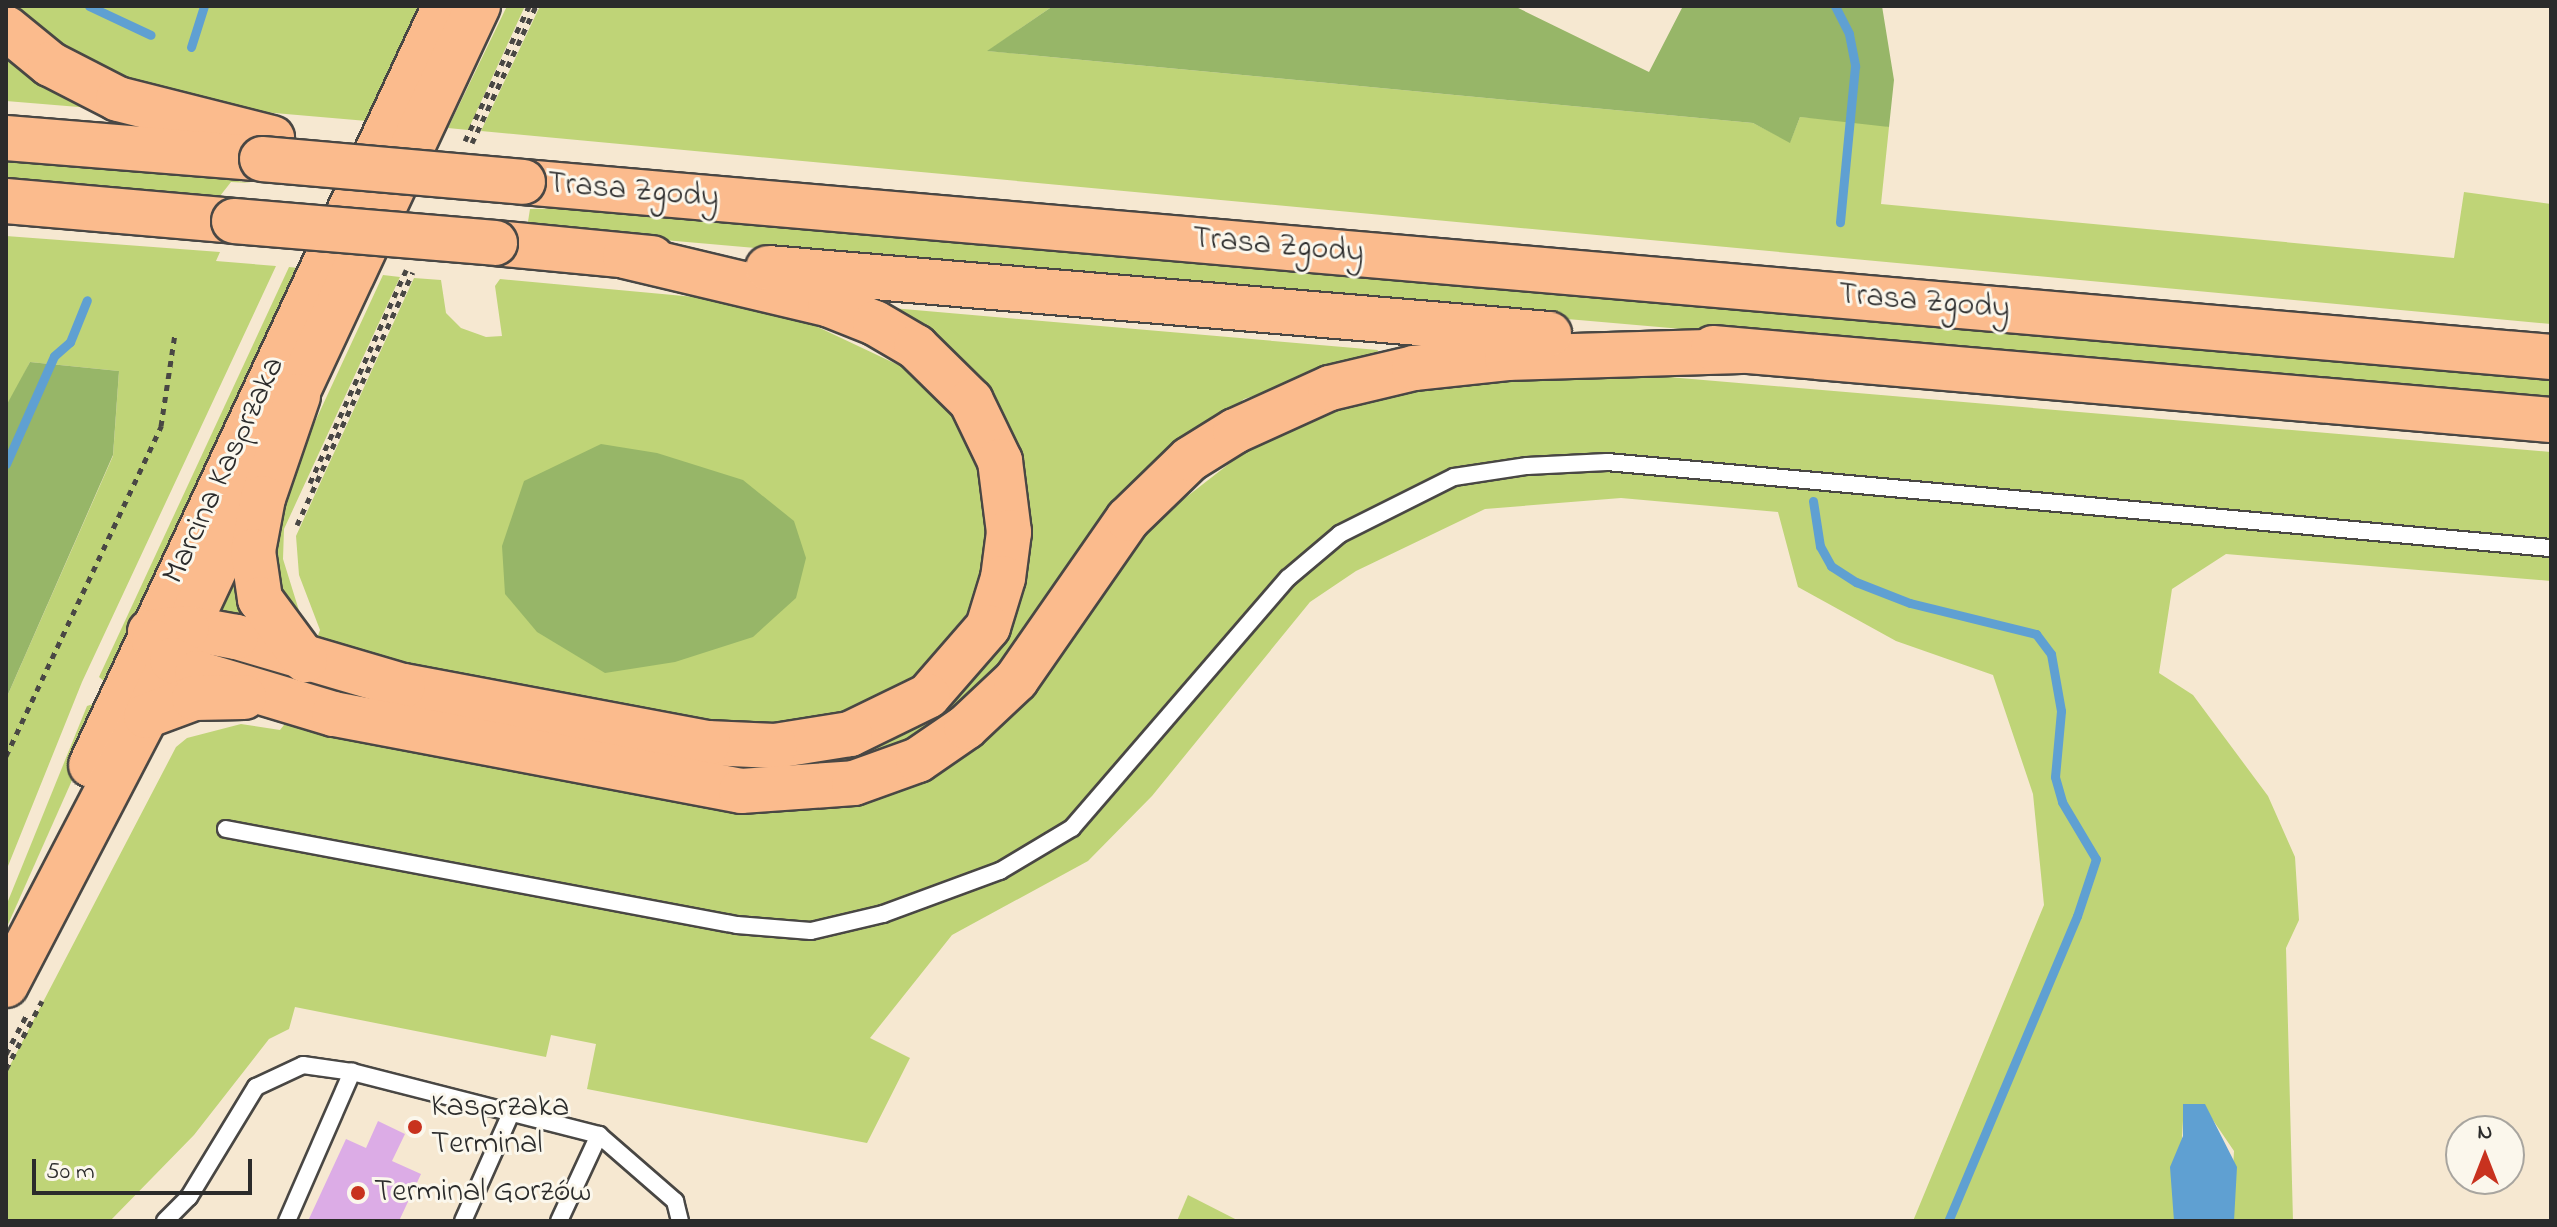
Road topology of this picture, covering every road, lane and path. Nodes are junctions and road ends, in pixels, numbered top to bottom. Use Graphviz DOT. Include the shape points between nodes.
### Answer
graph roads {
  1 [pos="445,6"];
  2 [pos="478,6"];
  3 [pos="536,6"];
  4 [pos="6,28"];
  5 [pos="6,138"];
  6 [pos="267,149"];
  7 [pos="456,165"];
  8 [pos="6,201"];
  9 [pos="625,256"];
  10 [pos="414,269"];
  11 [pos="175,333"];
  12 [pos="1741,351"];
  13 [pos="2551,357"];
  14 [pos="298,396"];
  15 [pos="2551,420"];
  16 [pos="295,532"];
  17 [pos="2551,548"];
  18 [pos="170,640"];
  19 [pos="305,660"];
  20 [pos="283,701"];
  21 [pos="146,716"];
  22 [pos="6,756"];
  23 [pos="226,829"];
  24 [pos="6,936"];
  25 [pos="6,985"];
  26 [pos="352,1072"];
  27 [pos="511,1113"];
  28 [pos="599,1135"];
  29 [pos="165,1221"];
  30 [pos="287,1221"];
  31 [pos="463,1221"];
  32 [pos="559,1221"];
  33 [pos="680,1221"];
  1 -- 18 [label="main road, Marcina Kasprzaka"];
  2 -- 14 [label="main road, Marcina Kasprzaka"];
  3 -- 7 [label="path"];
  4 -- 6 [label="main road" via="50,64 118,99"];
  5 -- 6 [label="main road"];
  6 -- 7 [label="main road, Trasa Zgody, bridge"];
  7 -- 13 [label="main road, Trasa Zgody, bridge" via="523,182"];
  8 -- 9 [label="main road, Trasa Zgody, bridge"];
  9 -- 12 [label="main road, Trasa Zgody"];
  9 -- 19 [label="main road" via="830,305 916,347 952,377 982,420 1000,461 1009,532 1003,578 988,627 959,665 928,696 875,723 850,734 775,746 671,737 403,686"];
  10 -- 16 [label="path"];
  11 -- 22 [label="path" via="161,426"];
  12 -- 15 [label="main road, Trasa Zgody"];
  12 -- 20 [label="main road" via="1507,358 1414,368 1330,388 1235,431 1190,459 1128,519 1016,680 966,727 918,760 854,783 741,791"];
  14 -- 18 [label="main road, Marcina Kasprzaka"];
  14 -- 19 [label="main road" via="263,498 253,551 260,599"];
  17 -- 23 [label="lane" via="1607,462 1527,466 1454,477 1340,534 1288,578 1072,828 1000,871 883,914 811,931 737,925"];
  18 -- 19 [label="main road" via="236,637"];
  18 -- 20 [label="main road"];
  18 -- 21 [label="main road, Marcina Kasprzaka"];
  18 -- 24 [label="main road, Marcina Kasprzaka"];
  20 -- 21 [label="main road" via="223,694 194,698"];
  21 -- 25 [label="main road, Marcina Kasprzaka"];
  26 -- 27 [label="lane"];
  26 -- 29 [label="lane" via="303,1065 256,1087 189,1197"];
  26 -- 30 [label="lane"];
  27 -- 28 [label="lane"];
  27 -- 31 [label="lane"];
  28 -- 32 [label="lane"];
  28 -- 33 [label="lane" via="675,1201"];
}
